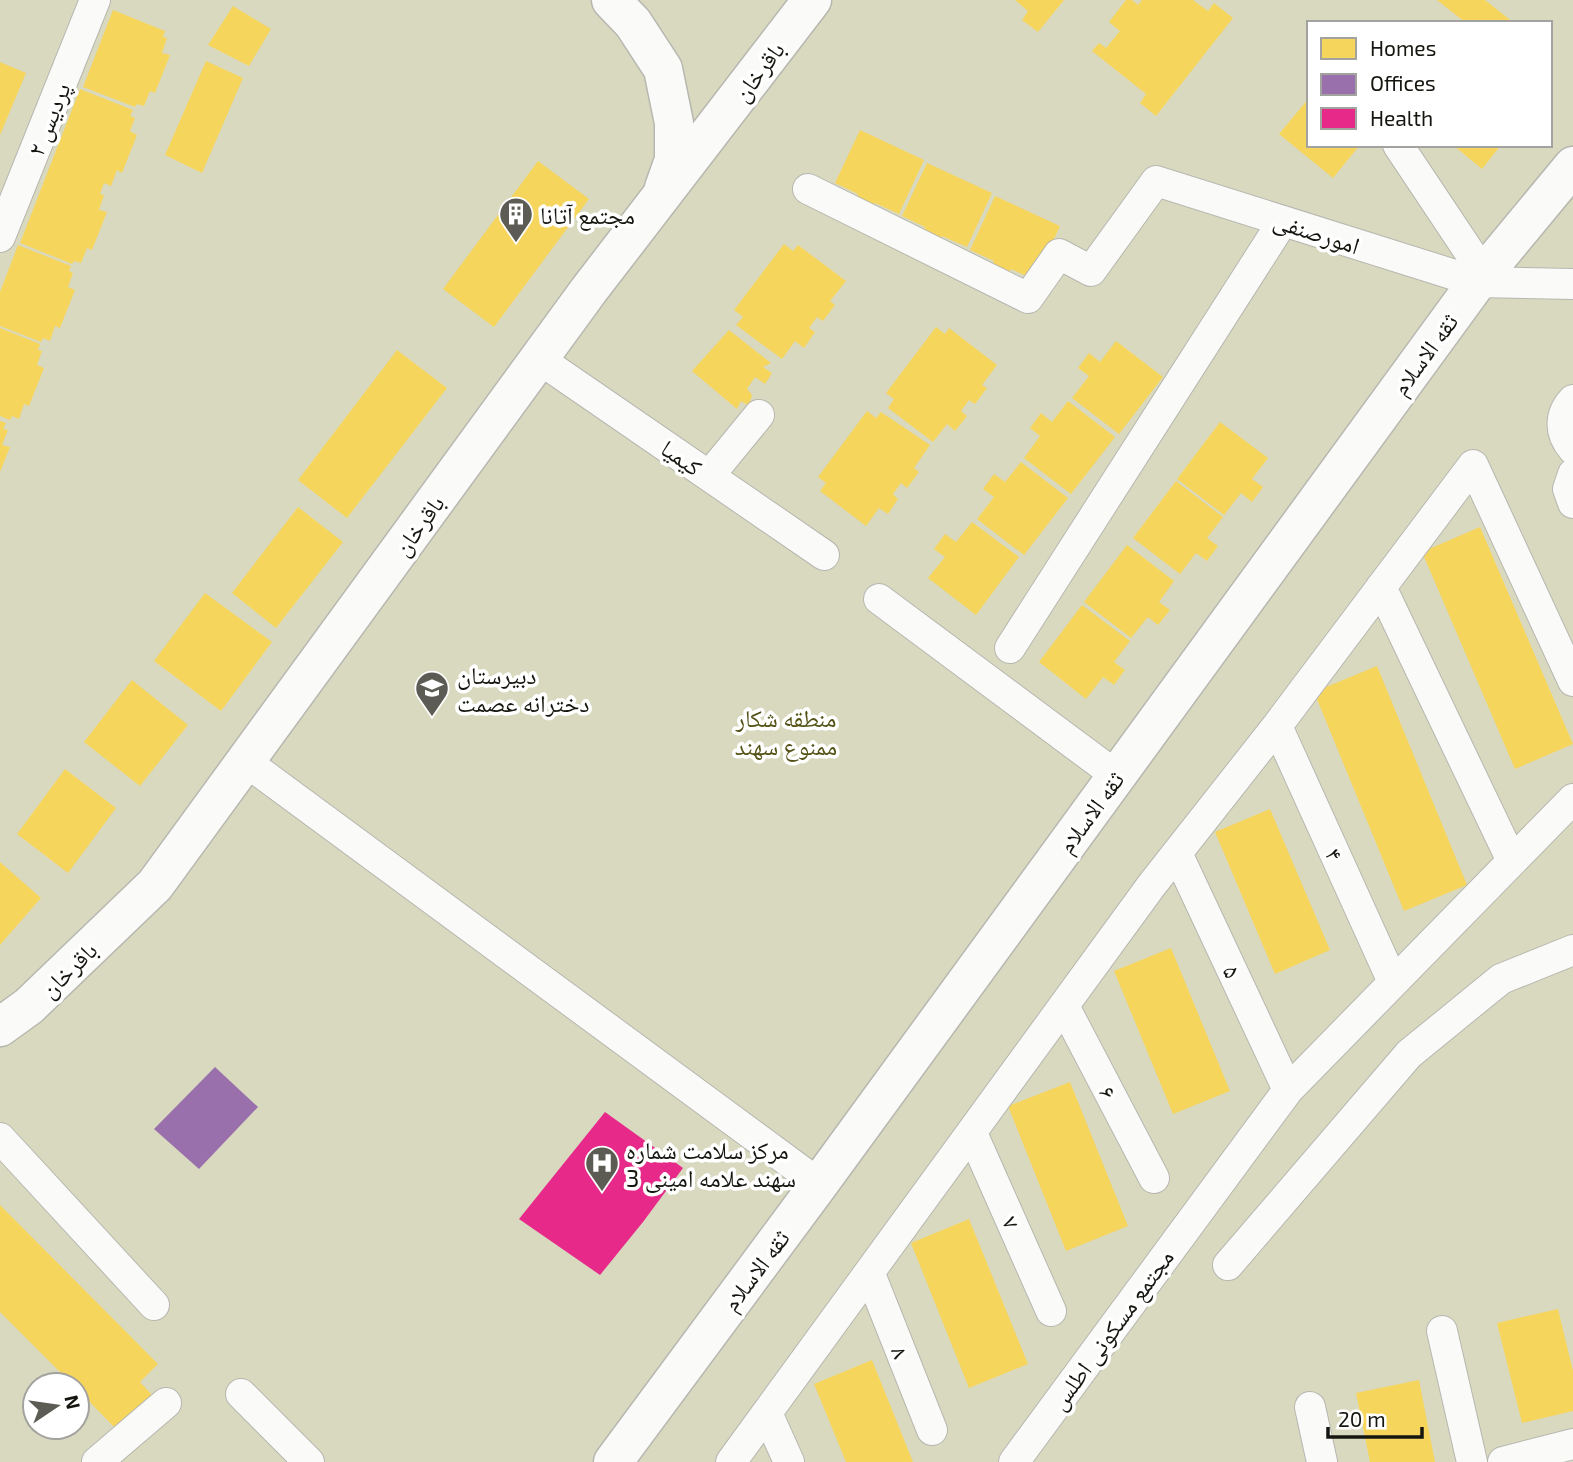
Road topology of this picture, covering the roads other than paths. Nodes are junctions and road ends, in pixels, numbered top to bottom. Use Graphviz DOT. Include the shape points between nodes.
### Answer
graph roads {
  1 [pos="95,0"];
  2 [pos="611,0"];
  3 [pos="812,0"];
  4 [pos="1399,147"];
  5 [pos="1573,166"];
  6 [pos="808,189"];
  7 [pos="660,200"];
  8 [pos="1283,221"];
  9 [pos="0,237"];
  10 [pos="1481,278"];
  11 [pos="1573,284"];
  12 [pos="539,359"];
  13 [pos="1573,400"];
  14 [pos="759,415"];
  15 [pos="1573,449"];
  16 [pos="1573,474"];
  17 [pos="709,475"];
  18 [pos="1573,503"];
  19 [pos="824,555"];
  20 [pos="1381,587"];
  21 [pos="879,599"];
  22 [pos="1010,648"];
  23 [pos="1573,681"];
  24 [pos="1277,726"];
  25 [pos="245,761"];
  26 [pos="1117,775"];
  27 [pos="1573,799"];
  28 [pos="1177,853"];
  29 [pos="1512,860"];
  30 [pos="1573,950"];
  31 [pos="1393,982"];
  32 [pos="1064,1006"];
  33 [pos="0,1027"];
  34 [pos="1288,1090"];
  35 [pos="972,1133"];
  36 [pos="0,1138"];
  37 [pos="1154,1178"];
  38 [pos="819,1184"];
  39 [pos="1228,1265"];
  40 [pos="870,1274"];
  41 [pos="154,1305"];
  42 [pos="1051,1311"];
  43 [pos="1442,1331"];
  44 [pos="241,1394"];
  45 [pos="166,1404"];
  46 [pos="1310,1407"];
  47 [pos="767,1413"];
  48 [pos="932,1430"];
  49 [pos="1573,1444"];
  50 [pos="97,1462"];
  51 [pos="309,1462"];
  52 [pos="613,1462"];
  53 [pos="731,1462"];
  54 [pos="789,1462"];
  55 [pos="1014,1462"];
  56 [pos="1322,1462"];
  57 [pos="1472,1462"];
  58 [pos="1503,1462"];
  1 -- 9 [label="street, پردیس ۲"];
  2 -- 7 [label="street" via="633,23 663,69 674,123 674,160"];
  3 -- 7 [label="street, باقرخان"];
  4 -- 10 [label="street"];
  5 -- 10 [label="street, ثقه الاسلام"];
  6 -- 8 [label="street, امورصنفی" via="1028,298 1059,254 1091,271 1156,181"];
  7 -- 12 [label="street, باقرخان"];
  8 -- 10 [label="street, امورصنفی"];
  8 -- 22 [label="street"];
  10 -- 11 [label="street, امورصنفی"];
  10 -- 26 [label="street, ثقه الاسلام"];
  12 -- 17 [label="street, کیمیا"];
  12 -- 25 [label="street, باقرخان"];
  13 -- 15 [label="street" via="1565,409 1562,429"];
  14 -- 17 [label="street"];
  16 -- 18 [label="street" via="1568,489"];
  17 -- 19 [label="street, کیمیا"];
  20 -- 23 [label="street" via="1473,465"];
  20 -- 24 [label="street"];
  20 -- 29 [label="street"];
  21 -- 26 [label="street"];
  24 -- 28 [label="street"];
  24 -- 31 [label="street, ۴"];
  25 -- 33 [label="street, باقرخان" via="155,885 29,1006"];
  25 -- 38 [label="street"];
  26 -- 38 [label="street, ثقه الاسلام"];
  27 -- 29 [label="street, مجتمع مسکونی اطلس"];
  28 -- 32 [label="street"];
  28 -- 34 [label="street, ۵"];
  29 -- 31 [label="street, مجتمع مسکونی اطلس"];
  30 -- 39 [label="street" via="1501,979 1409,1054"];
  31 -- 34 [label="street, مجتمع مسکونی اطلس"];
  32 -- 35 [label="street"];
  32 -- 37 [label="street, ۶"];
  34 -- 55 [label="street, مجتمع مسکونی اطلس"];
  35 -- 40 [label="street"];
  35 -- 42 [label="street, ۷"];
  36 -- 41 [label="street"];
  38 -- 52 [label="street, ثقه الاسلام"];
  40 -- 47 [label="street"];
  40 -- 48 [label="street, ۸"];
  43 -- 57 [label="street"];
  44 -- 51 [label="street"];
  45 -- 50 [label="street"];
  46 -- 56 [label="street"];
  47 -- 53 [label="street"];
  47 -- 54 [label="street"];
  49 -- 58 [label="street"];
}
